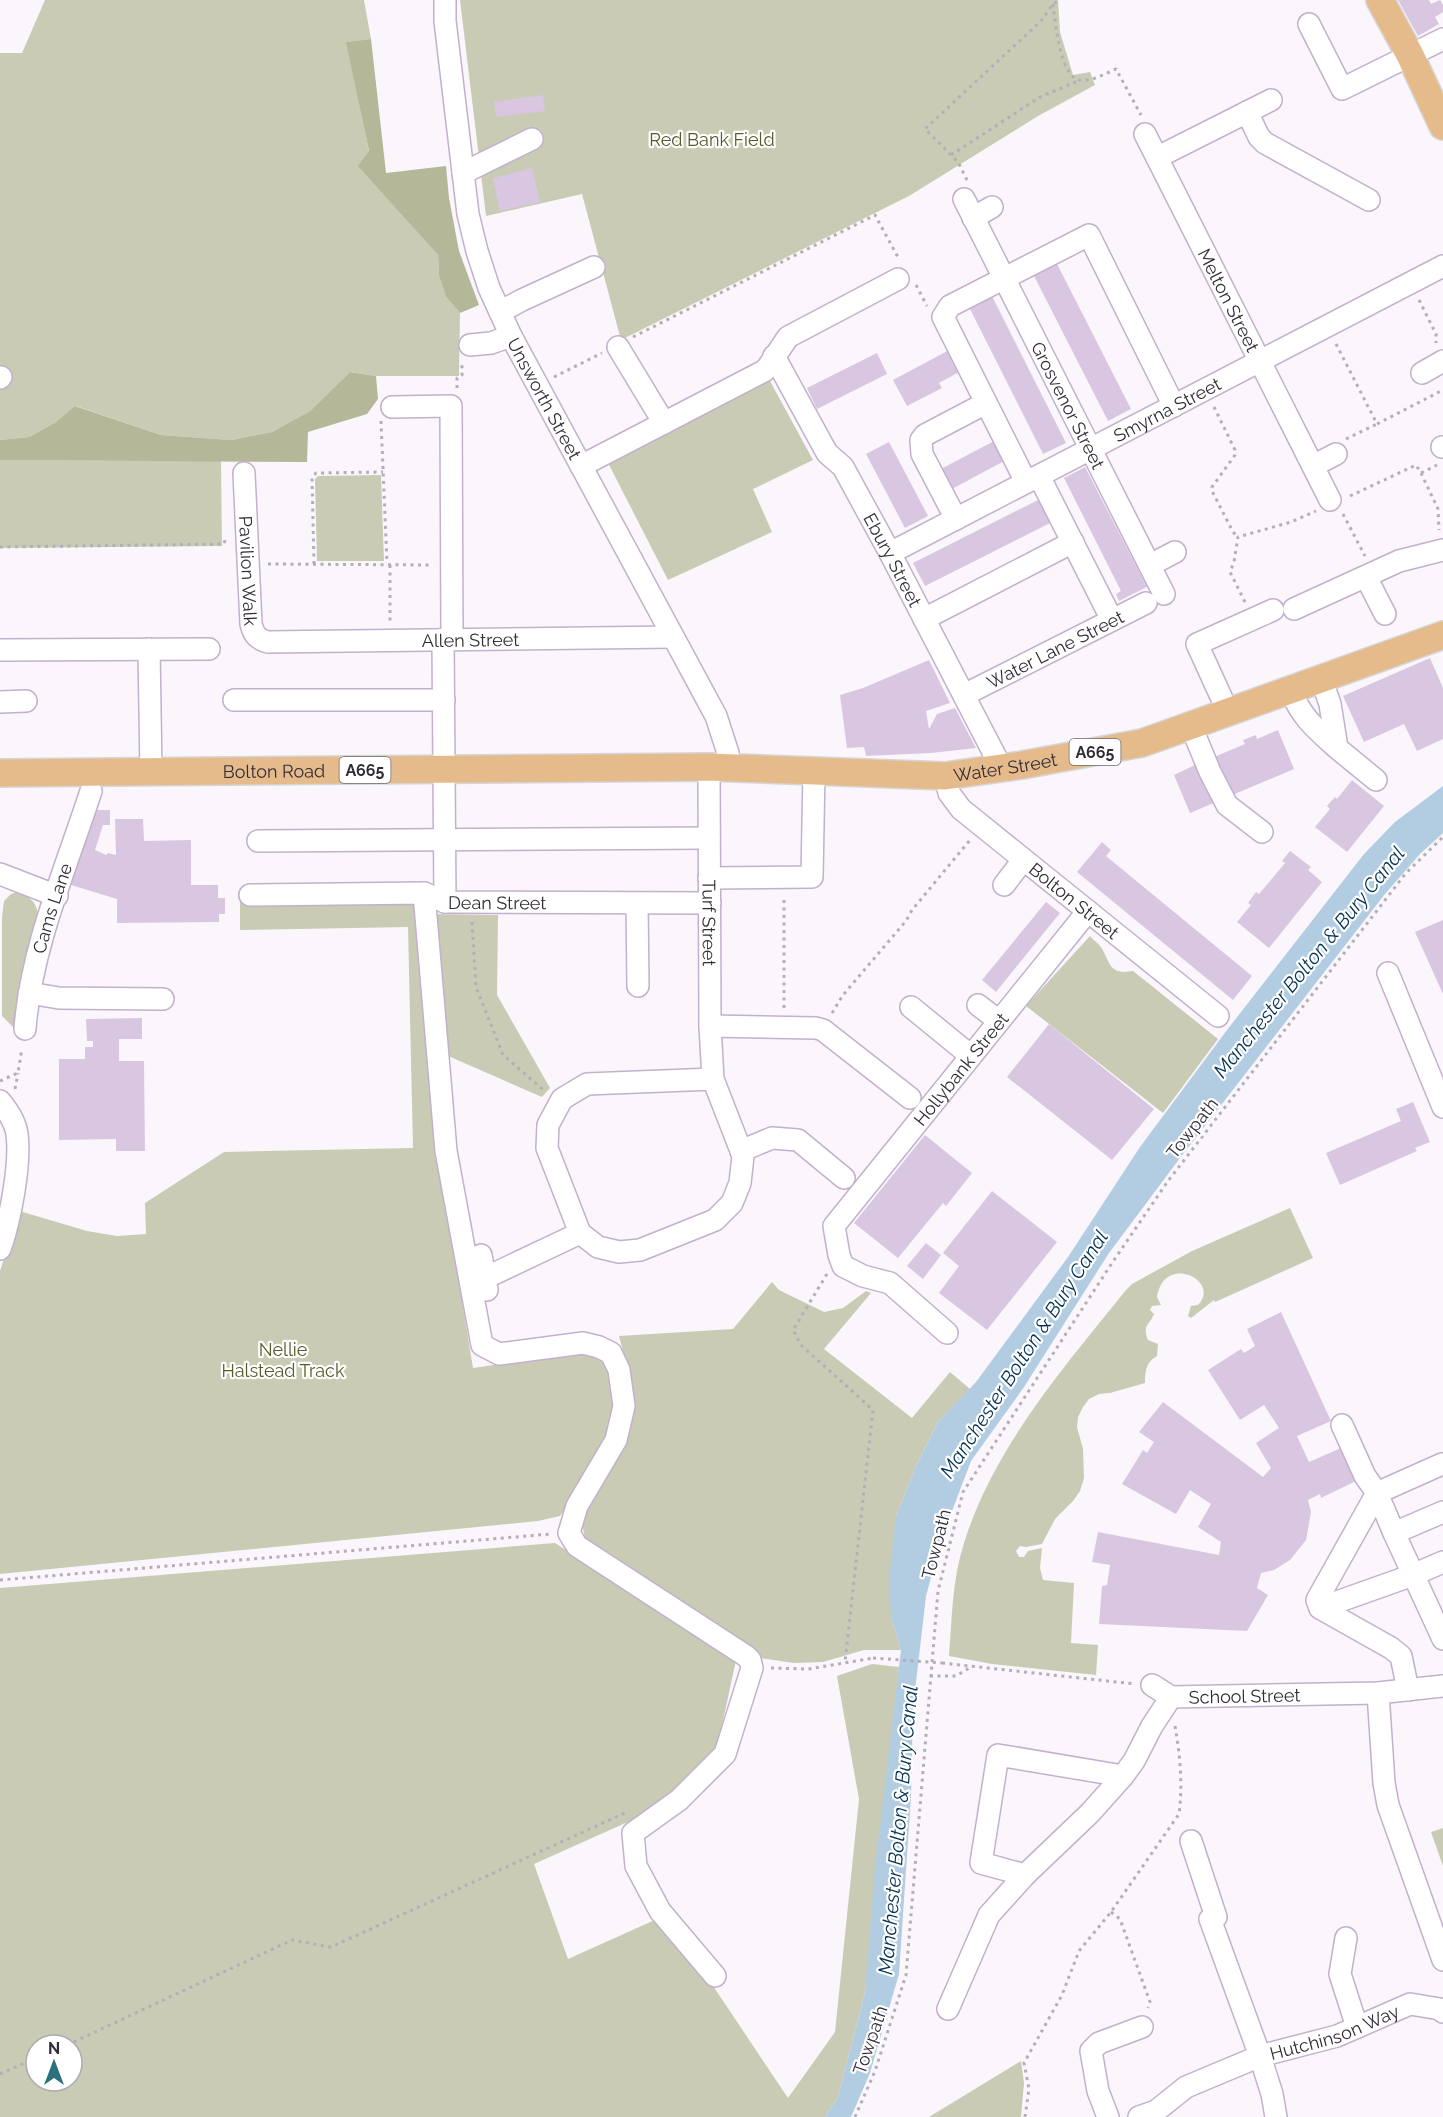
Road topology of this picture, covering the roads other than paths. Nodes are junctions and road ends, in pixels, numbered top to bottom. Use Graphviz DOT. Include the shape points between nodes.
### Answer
graph roads {
  1 [pos="445,0"];
  2 [pos="1380,0"];
  3 [pos="1309,24"];
  4 [pos="1443,39"];
  5 [pos="1410,55"];
  6 [pos="1271,100"];
  7 [pos="1247,112"];
  8 [pos="1443,126"];
  9 [pos="1145,134"];
  10 [pos="532,138"];
  11 [pos="1158,157"];
  12 [pos="463,173"];
  13 [pos="1369,200"];
  14 [pos="992,207"];
  15 [pos="1443,266"];
  16 [pos="594,267"];
  17 [pos="902,276"];
  18 [pos="1005,278"];
  19 [pos="500,312"];
  20 [pos="511,336"];
  21 [pos="470,345"];
  22 [pos="618,347"];
  23 [pos="1441,353"];
  24 [pos="774,356"];
  25 [pos="1261,361"];
  26 [pos="1422,373"];
  27 [pos="986,404"];
  28 [pos="392,406"];
  29 [pos="1174,406"];
  30 [pos="664,423"];
  31 [pos="1092,448"];
  32 [pos="1336,454"];
  33 [pos="581,466"];
  34 [pos="1313,466"];
  35 [pos="1033,479"];
  36 [pos="240,484"];
  37 [pos="1333,501"];
  38 [pos="956,519"];
  39 [pos="1073,542"];
  40 [pos="1441,551"];
  41 [pos="1175,552"];
  42 [pos="890,553"];
  43 [pos="1150,565"];
  44 [pos="1370,576"];
  45 [pos="1155,598"];
  46 [pos="1385,614"];
  47 [pos="924,619"];
  48 [pos="1112,620"];
  49 [pos="1443,635"];
  50 [pos="673,637"];
  51 [pos="448,639"];
  52 [pos="268,642"];
  53 [pos="149,649"];
  54 [pos="208,649"];
  55 [pos="0,650"];
  56 [pos="1321,678"];
  57 [pos="1290,690"];
  58 [pos="964,695"];
  59 [pos="234,700"];
  60 [pos="444,700"];
  61 [pos="26,701"];
  62 [pos="0,702"];
  63 [pos="1228,712"];
  64 [pos="1191,726"];
  65 [pos="1337,748"];
  66 [pos="719,768"];
  67 [pos="1002,768"];
  68 [pos="445,769"];
  69 [pos="814,771"];
  70 [pos="151,772"];
  71 [pos="0,773"];
  72 [pos="945,776"];
  73 [pos="1376,780"];
  74 [pos="92,791"];
  75 [pos="1262,832"];
  76 [pos="709,838"];
  77 [pos="445,840"];
  78 [pos="258,841"];
  79 [pos="1023,860"];
  80 [pos="0,874"];
  81 [pos="709,878"];
  82 [pos="1005,885"];
  83 [pos="424,893"];
  84 [pos="250,895"];
  85 [pos="57,896"];
  86 [pos="445,902"];
  87 [pos="637,903"];
  88 [pos="710,903"];
  89 [pos="1088,911"];
  90 [pos="1388,973"];
  91 [pos="638,986"];
  92 [pos="29,993"];
  93 [pos="163,999"];
  94 [pos="978,1005"];
  95 [pos="910,1007"];
  96 [pos="1218,1016"];
  97 [pos="999,1021"];
  98 [pos="710,1026"];
  99 [pos="25,1029"];
  100 [pos="971,1056"];
  101 [pos="713,1079"];
  102 [pos="910,1098"];
  103 [pos="0,1101"];
  104 [pos="1443,1107"];
  105 [pos="741,1151"];
  106 [pos="844,1178"];
  107 [pos="580,1233"];
  108 [pos="0,1249"];
  109 [pos="481,1255"];
  110 [pos="946,1333"];
  111 [pos="1342,1425"];
  112 [pos="1442,1464"];
  113 [pos="1377,1492"];
  114 [pos="1443,1512"];
  115 [pos="1394,1533"];
  116 [pos="1443,1562"];
  117 [pos="1413,1575"];
  118 [pos="1320,1608"];
  119 [pos="1438,1613"];
  120 [pos="1443,1639"];
  121 [pos="1152,1685"];
  122 [pos="1443,1686"];
  123 [pos="1408,1690"];
  124 [pos="1378,1693"];
  125 [pos="1171,1697"];
  126 [pos="1123,1776"];
  127 [pos="1191,1841"];
  128 [pos="1025,1875"];
  129 [pos="1346,1938"];
  130 [pos="1443,1960"];
  131 [pos="715,1976"];
  132 [pos="1442,2007"];
  133 [pos="948,2009"];
  134 [pos="1142,2027"];
  135 [pos="1357,2027"];
  136 [pos="1260,2056"];
  137 [pos="1108,2117"];
  138 [pos="1139,2117"];
  139 [pos="1276,2117"];
  1 -- 12 [label="street, Unsworth Street"];
  2 -- 5 [label="main road"];
  3 -- 5 [label="street" via="1342,89"];
  4 -- 5 [label="street"];
  5 -- 8 [label="main road"];
  6 -- 7 [label="street"];
  7 -- 11 [label="street"];
  7 -- 13 [label="street" via="1265,143 1339,194"];
  9 -- 11 [label="street, Melton Street"];
  10 -- 12 [label="street"];
  11 -- 25 [label="street, Melton Street"];
  12 -- 19 [label="street, Unsworth Street" via="477,250"];
  14 -- 18 [label="street, Grosvenor Street" via="969,208"];
  15 -- 25 [label="street, Smyrna Street"];
  16 -- 19 [label="street"];
  17 -- 24 [label="street" via="788,337"];
  18 -- 27 [label="street" via="950,306 943,317"];
  18 -- 29 [label="street" via="1089,235"];
  18 -- 31 [label="street, Grosvenor Street"];
  19 -- 20 [label="street, Unsworth Street"];
  20 -- 21 [label="street"];
  20 -- 33 [label="street, Unsworth Street"];
  22 -- 30 [label="street"];
  23 -- 26 [label="street"];
  24 -- 30 [label="street" via="764,371"];
  24 -- 42 [label="street, Ebury Street" via="827,453 843,467"];
  25 -- 29 [label="street, Smyrna Street"];
  25 -- 34 [label="street, Melton Street"];
  27 -- 35 [label="street"];
  27 -- 38 [label="street" via="921,440 922,454"];
  28 -- 51 [label="street" via="451,406"];
  29 -- 31 [label="street, Smyrna Street"];
  30 -- 33 [label="street"];
  31 -- 35 [label="street, Smyrna Street"];
  31 -- 43 [label="street, Grosvenor Street"];
  32 -- 34 [label="street"];
  33 -- 50 [label="street, Unsworth Street"];
  34 -- 37 [label="street, Melton Street"];
  35 -- 38 [label="street, Smyrna Street"];
  35 -- 39 [label="street"];
  36 -- 52 [label="street, Pavilion Walk" via="253,633"];
  38 -- 42 [label="street, Smyrna Street"];
  39 -- 47 [label="street"];
  39 -- 48 [label="street"];
  40 -- 44 [label="street" via="1399,561"];
  41 -- 43 [label="street"];
  42 -- 47 [label="street, Ebury Street"];
  43 -- 45 [label="street, Grosvenor Street"];
  44 -- 46 [label="street"];
  44 -- 63 [label="street" via="1197,644"];
  45 -- 48 [label="street, Water Lane Street"];
  47 -- 58 [label="street, Ebury Street"];
  48 -- 58 [label="street, Water Lane Street"];
  49 -- 56 [label="main road, Water Street / A665"];
  50 -- 51 [label="street, Allen Street"];
  50 -- 66 [label="street, Unsworth Street" via="716,716 728,753"];
  51 -- 52 [label="street, Allen Street"];
  51 -- 60 [label="street"];
  53 -- 54 [label="street"];
  53 -- 55 [label="street"];
  53 -- 70 [label="street"];
  56 -- 57 [label="main road, Water Street / A665"];
  56 -- 65 [label="street"];
  57 -- 63 [label="main road, Water Street / A665"];
  57 -- 65 [label="street" via="1306,719"];
  58 -- 67 [label="street, Ebury Street"];
  59 -- 60 [label="street"];
  60 -- 68 [label="street"];
  61 -- 62 [label="street"];
  63 -- 64 [label="main road, Water Street / A665"];
  64 -- 67 [label="main road, Water Street / A665" via="1142,744"];
  64 -- 75 [label="street" via="1227,805"];
  65 -- 73 [label="street"];
  66 -- 68 [label="main road, Bolton Road / A665"];
  66 -- 69 [label="main road, Water Street / A665"];
  66 -- 76 [label="street, Turf Street"];
  67 -- 72 [label="main road, Water Street / A665"];
  68 -- 70 [label="main road, Bolton Road / A665"];
  68 -- 77 [label="street"];
  69 -- 72 [label="main road, Water Street / A665"];
  69 -- 81 [label="street" via="812,877"];
  70 -- 71 [label="main road, Bolton Road / A665"];
  72 -- 79 [label="street, Bolton Street" via="954,801"];
  74 -- 85 [label="street, Cams Lane"];
  76 -- 77 [label="street"];
  76 -- 81 [label="street, Turf Street"];
  77 -- 78 [label="street"];
  77 -- 86 [label="street"];
  79 -- 82 [label="street"];
  79 -- 89 [label="street, Bolton Street"];
  80 -- 85 [label="street"];
  81 -- 88 [label="street, Turf Street"];
  83 -- 84 [label="street, Dean Street"];
  83 -- 86 [label="street, Dean Street"];
  83 -- 131 [label="street" via="446,1151 482,1345 500,1354 583,1343 611,1353 619,1370 624,1406 616,1440 577,1506 569,1533 577,1546 750,1660 752,1668 725,1754 679,1800 633,1833 636,1866 660,1911"];
  85 -- 92 [label="street, Cams Lane"];
  86 -- 87 [label="street, Dean Street"];
  87 -- 88 [label="street, Dean Street"];
  87 -- 91 [label="street"];
  88 -- 98 [label="street, Turf Street"];
  89 -- 96 [label="street, Bolton Street"];
  89 -- 97 [label="street, Hollybank Street"];
  90 -- 104 [label="street"];
  92 -- 93 [label="street" via="59,998"];
  92 -- 99 [label="street, Cams Lane"];
  94 -- 97 [label="street"];
  95 -- 100 [label="street"];
  97 -- 100 [label="street, Hollybank Street"];
  98 -- 101 [label="street, Turf Street"];
  98 -- 102 [label="street" via="823,1030"];
  100 -- 110 [label="street, Hollybank Street" via="834,1226 843,1266 863,1276 890,1282"];
  101 -- 105 [label="street"];
  101 -- 107 [label="street" via="587,1084 562,1099 548,1125 547,1148"];
  103 -- 108 [label="street" via="17,1133 18,1154 8,1226"];
  105 -- 106 [label="street" via="772,1138 798,1140"];
  105 -- 107 [label="street" via="740,1183 732,1203 715,1220 640,1250 619,1252 598,1246"];
  107 -- 109 [label="street" via="486,1284"];
  111 -- 113 [label="street" via="1365,1476"];
  112 -- 113 [label="street"];
  113 -- 115 [label="street"];
  113 -- 118 [label="street" via="1317,1600"];
  114 -- 115 [label="street"];
  115 -- 117 [label="street"];
  116 -- 117 [label="street"];
  117 -- 118 [label="street"];
  117 -- 119 [label="street"];
  118 -- 123 [label="street" via="1401,1656"];
  119 -- 120 [label="street"];
  121 -- 125 [label="street, School Street"];
  122 -- 123 [label="street, School Street"];
  123 -- 124 [label="street, School Street"];
  124 -- 125 [label="street, School Street"];
  124 -- 130 [label="street" via="1388,1805"];
  125 -- 126 [label="street"];
  126 -- 128 [label="street"];
  126 -- 128 [label="street" via="999,1755 981,1863"];
  127 -- 136 [label="street, Hutchinson Way" via="1210,1918"];
  128 -- 133 [label="street" via="989,1915"];
  129 -- 135 [label="street" via="1340,1974"];
  132 -- 135 [label="street, Hutchinson Way" via="1410,2004"];
  134 -- 137 [label="street" via="1099,2043 1091,2051 1098,2091"];
  135 -- 136 [label="street, Hutchinson Way"];
  136 -- 138 [label="street" via="1186,2087 1156,2111"];
  136 -- 139 [label="street"];
}
